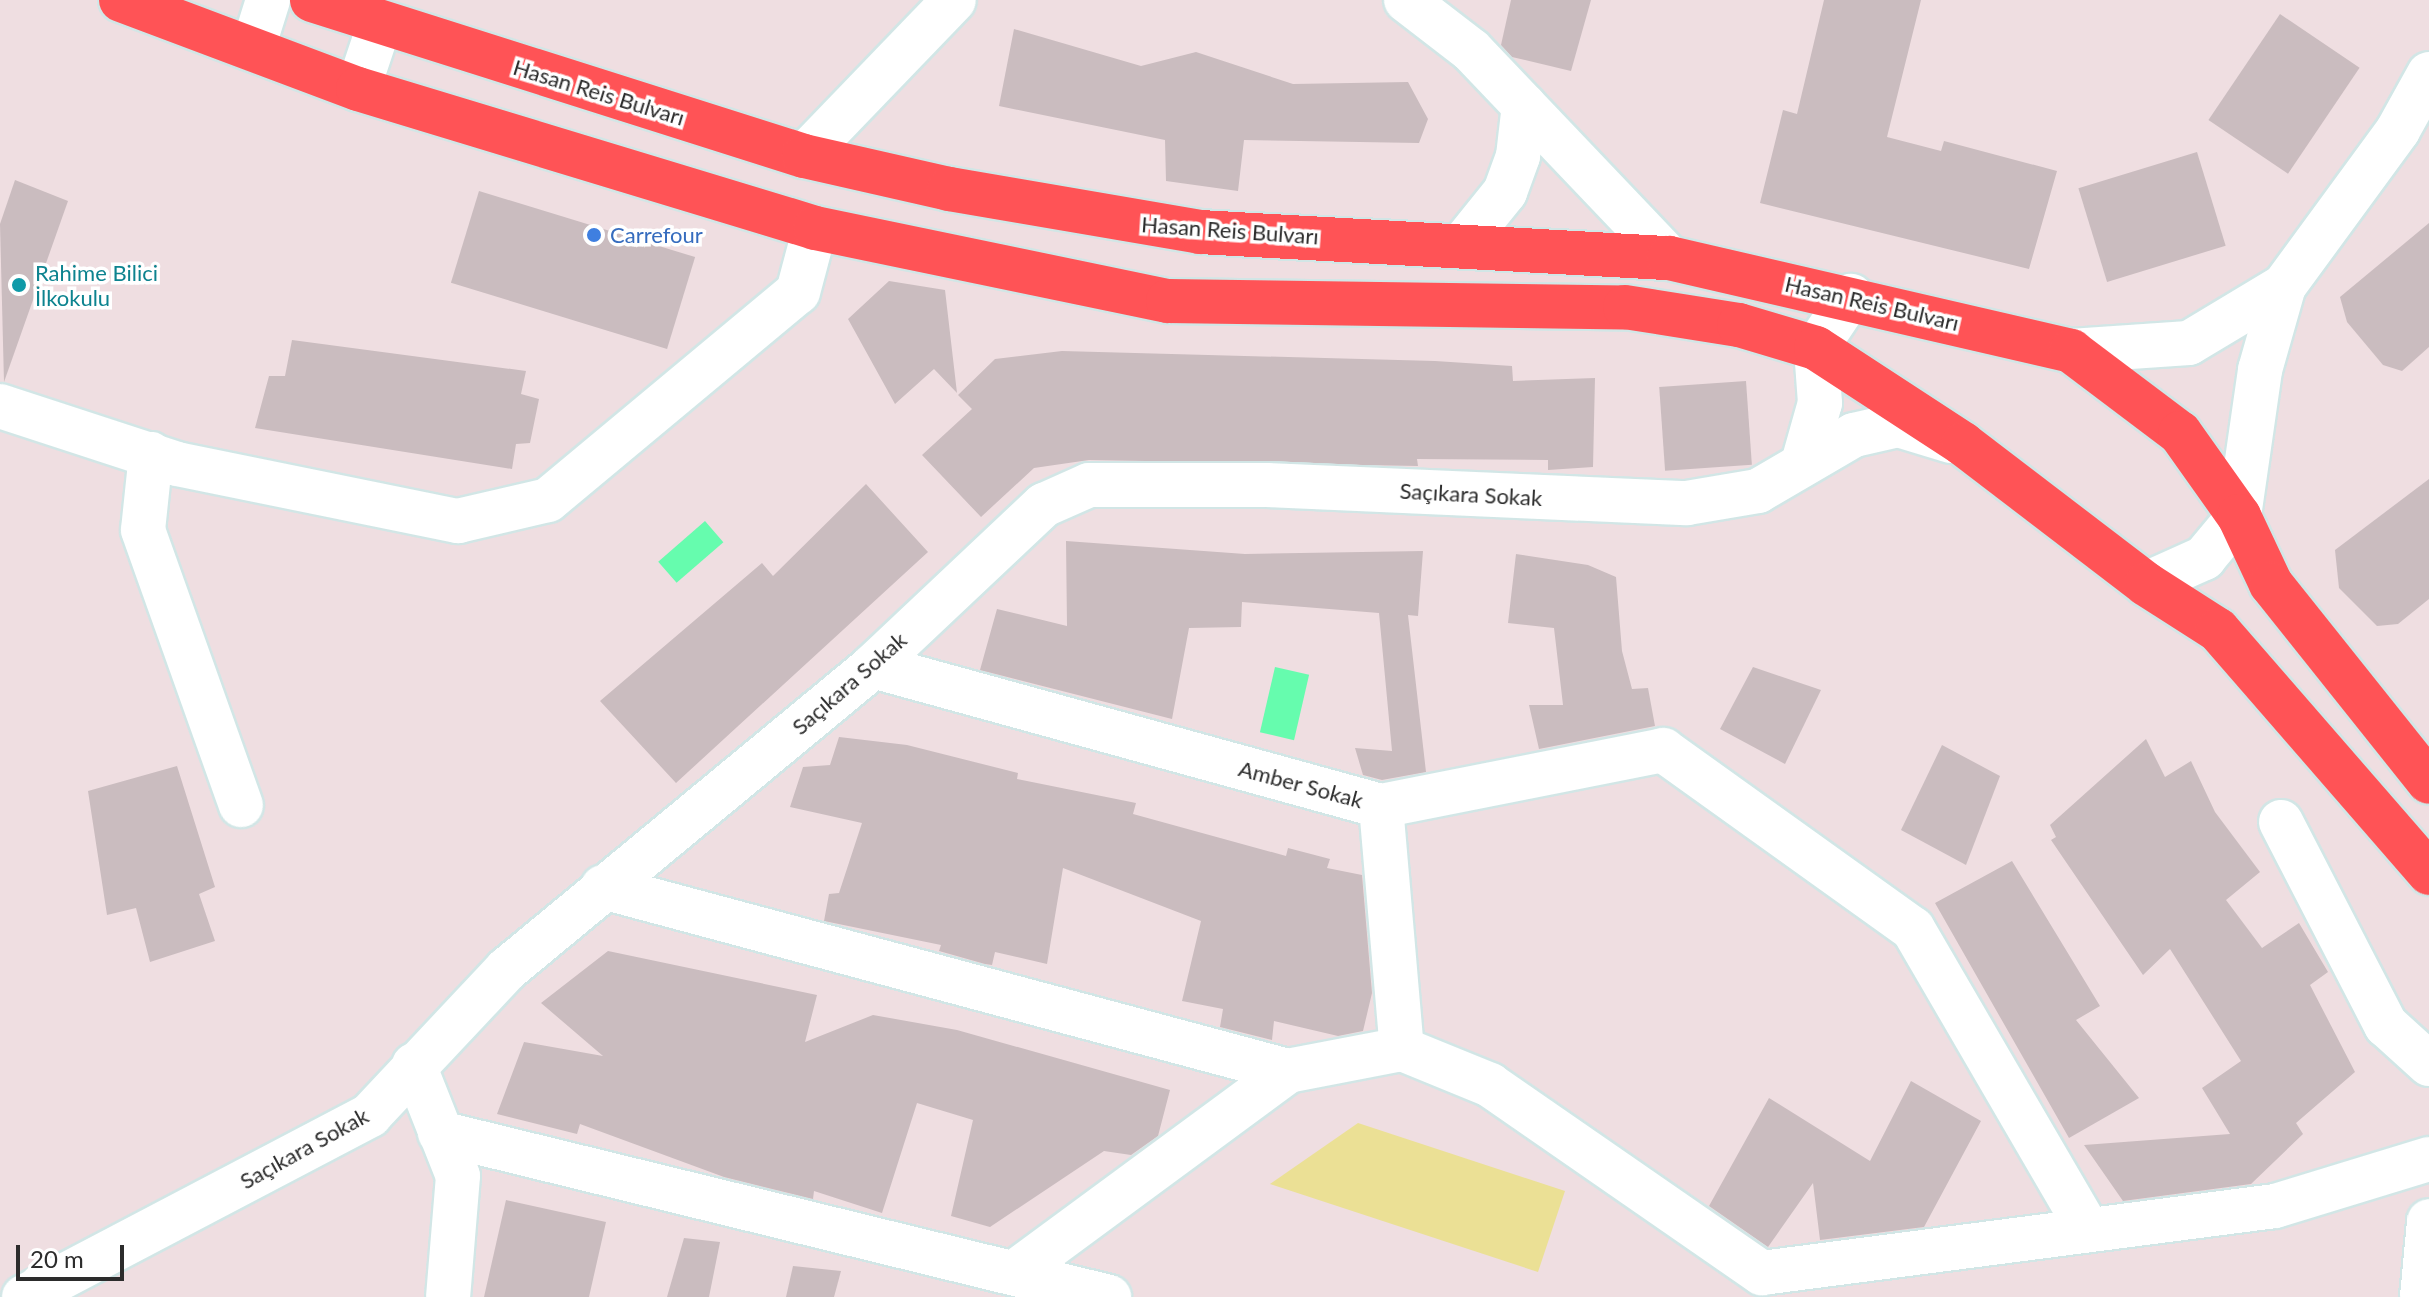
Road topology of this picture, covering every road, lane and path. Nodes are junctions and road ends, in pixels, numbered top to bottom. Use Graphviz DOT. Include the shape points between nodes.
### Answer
graph roads {
  1 [pos="121,0"];
  2 [pos="268,0"];
  3 [pos="312,0"];
  4 [pos="954,0"];
  5 [pos="1406,0"];
  6 [pos="380,23"];
  7 [pos="253,48"];
  8 [pos="2429,74"];
  9 [pos="358,89"];
  10 [pos="1524,105"];
  11 [pos="804,156"];
  12 [pos="815,228"];
  13 [pos="1463,244"];
  14 [pos="1669,258"];
  15 [pos="2284,286"];
  16 [pos="1851,296"];
  17 [pos="1816,348"];
  18 [pos="2071,351"];
  19 [pos="0,406"];
  20 [pos="1963,444"];
  21 [pos="151,454"];
  22 [pos="1803,463"];
  23 [pos="2239,516"];
  24 [pos="2146,584"];
  25 [pos="873,666"];
  26 [pos="2429,782"];
  27 [pos="241,805"];
  28 [pos="1381,806"];
  29 [pos="2281,822"];
  30 [pos="2429,873"];
  31 [pos="603,887"];
  32 [pos="1402,1049"];
  33 [pos="2429,1064"];
  34 [pos="414,1065"];
  35 [pos="1288,1071"];
  36 [pos="440,1133"];
  37 [pos="2429,1159"];
  38 [pos="2429,1221"];
  39 [pos="2088,1230"];
  40 [pos="1014,1273"];
  41 [pos="24,1297"];
  42 [pos="448,1297"];
  43 [pos="1109,1297"];
  44 [pos="2422,1297"];
  1 -- 7 [label="main road"];
  2 -- 7 [label="street"];
  3 -- 6 [label="main road, Hasan Reis Bulvarı"];
  4 -- 11 [label="street"];
  5 -- 10 [label="street" via="1471,50"];
  6 -- 9 [label="street"];
  6 -- 11 [label="main road, Hasan Reis Bulvarı"];
  7 -- 9 [label="main road"];
  8 -- 15 [label="street" via="2398,130"];
  9 -- 12 [label="main road"];
  10 -- 13 [label="street" via="1518,156 1505,192"];
  10 -- 14 [label="street"];
  11 -- 13 [label="main road, Hasan Reis Bulvarı" via="1155,228"];
  12 -- 17 [label="main road" via="1168,301 1625,307 1739,325"];
  12 -- 21 [label="street" via="798,292 548,500 458,521"];
  13 -- 14 [label="main road, Hasan Reis Bulvarı"];
  14 -- 16 [label="main road, Hasan Reis Bulvarı"];
  15 -- 18 [label="street" via="2189,343"];
  15 -- 23 [label="street" via="2260,370"];
  16 -- 17 [label="street"];
  16 -- 18 [label="main road, Hasan Reis Bulvarı"];
  17 -- 20 [label="main road"];
  17 -- 22 [label="street" via="1820,403"];
  18 -- 23 [label="main road" via="2180,433"];
  19 -- 21 [label="street"];
  20 -- 22 [label="street, Saçıkara Sokak" via="1898,425 1854,435"];
  20 -- 24 [label="main road"];
  21 -- 27 [label="street" via="143,530"];
  22 -- 25 [label="street, Saçıkara Sokak" via="1758,491 1687,503 1267,485 1089,485 1044,505"];
  23 -- 24 [label="street" via="2204,558"];
  23 -- 26 [label="main road" via="2271,584"];
  24 -- 30 [label="main road" via="2218,630"];
  25 -- 28 [label="street, Amber Sokak"];
  25 -- 31 [label="street, Saçıkara Sokak"];
  28 -- 32 [label="street, Amber Sokak"];
  28 -- 39 [label="street" via="1663,750 1913,929"];
  29 -- 33 [label="street" via="2386,1025"];
  31 -- 34 [label="street, Saçıkara Sokak" via="506,970"];
  31 -- 35 [label="street"];
  32 -- 35 [label="street"];
  32 -- 39 [label="street" via="1490,1085 1762,1273"];
  34 -- 36 [label="street"];
  34 -- 41 [label="street, Saçıkara Sokak" via="370,1115"];
  35 -- 40 [label="street"];
  36 -- 40 [label="street"];
  36 -- 42 [label="street" via="458,1176"];
  37 -- 39 [label="street" via="2275,1206"];
  38 -- 44 [label="street"];
  40 -- 43 [label="street"];
}
